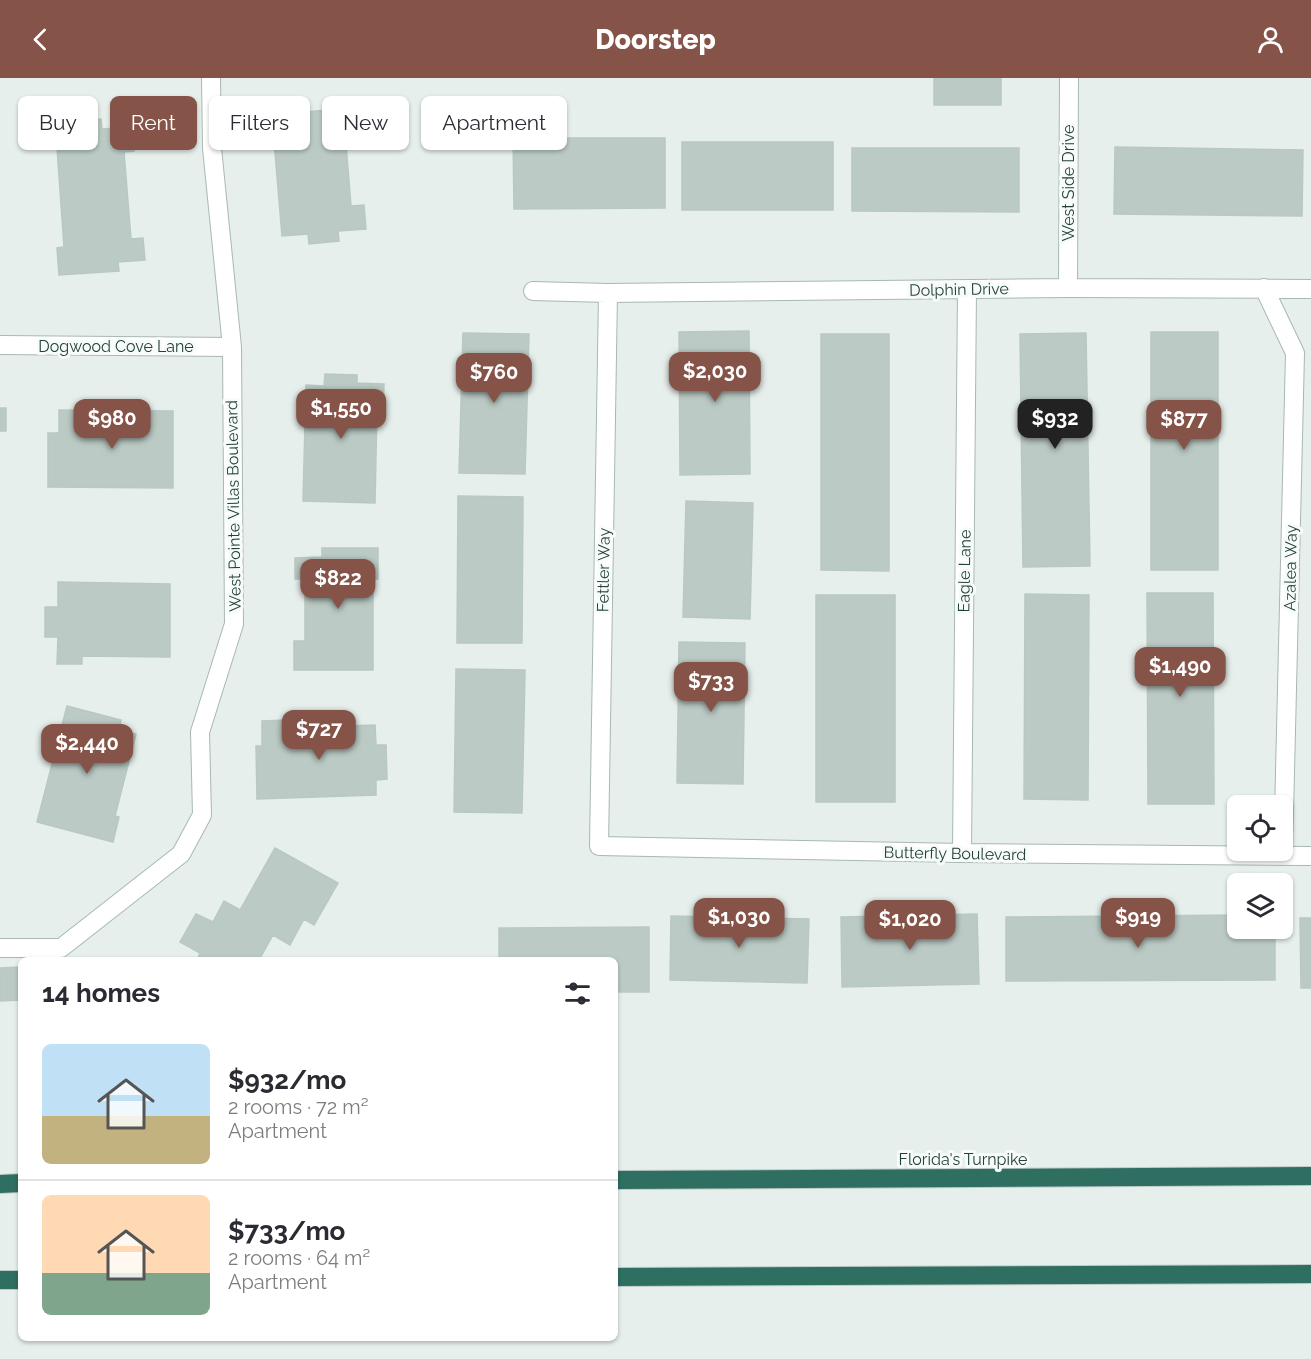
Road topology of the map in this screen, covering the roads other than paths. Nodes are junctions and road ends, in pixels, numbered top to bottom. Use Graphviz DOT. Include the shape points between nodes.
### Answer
graph roads {
  1 [pos="211,78"];
  2 [pos="1069,78"];
  3 [pos="1068,288"];
  4 [pos="1264,288"];
  5 [pos="967,289"];
  6 [pos="1311,289"];
  7 [pos="533,291"];
  8 [pos="608,293"];
  9 [pos="0,345"];
  10 [pos="232,347"];
  11 [pos="1285,795"];
  12 [pos="599,846"];
  13 [pos="962,853"];
  14 [pos="1227,855"];
  15 [pos="1293,856"];
  16 [pos="1311,856"];
  17 [pos="0,948"];
  18 [pos="1311,1176"];
  19 [pos="618,1180"];
  20 [pos="0,1184"];
  21 [pos="18,1184"];
  22 [pos="1311,1274"];
  23 [pos="618,1277"];
  24 [pos="0,1280"];
  25 [pos="18,1280"];
  1 -- 10 [label="lane, West Pointe Villas Boulevard" via="212,148"];
  2 -- 3 [label="lane, West Side Drive"];
  3 -- 4 [label="lane, Dolphin Drive"];
  3 -- 5 [label="lane, Dolphin Drive"];
  4 -- 6 [label="lane, Dolphin Drive"];
  4 -- 11 [label="lane, Azalea Way" via="1296,354"];
  5 -- 8 [label="lane, Dolphin Drive"];
  5 -- 13 [label="lane, Eagle Lane"];
  7 -- 8 [label="lane, Dolphin Drive"];
  8 -- 12 [label="lane, Fettler Way"];
  9 -- 10 [label="lane, Dogwood Cove Lane"];
  10 -- 17 [label="lane, West Pointe Villas Boulevard" via="234,624 200,732 202,815 181,854 61,948"];
  12 -- 13 [label="lane, Butterfly Boulevard"];
  13 -- 14 [label="lane, Butterfly Boulevard"];
  15 -- 16 [label="lane, Butterfly Boulevard"];
  18 -- 19 [label="highway, Florida's Turnpike"];
  20 -- 21 [label="highway"];
  22 -- 23 [label="highway"];
  24 -- 25 [label="highway"];
}
